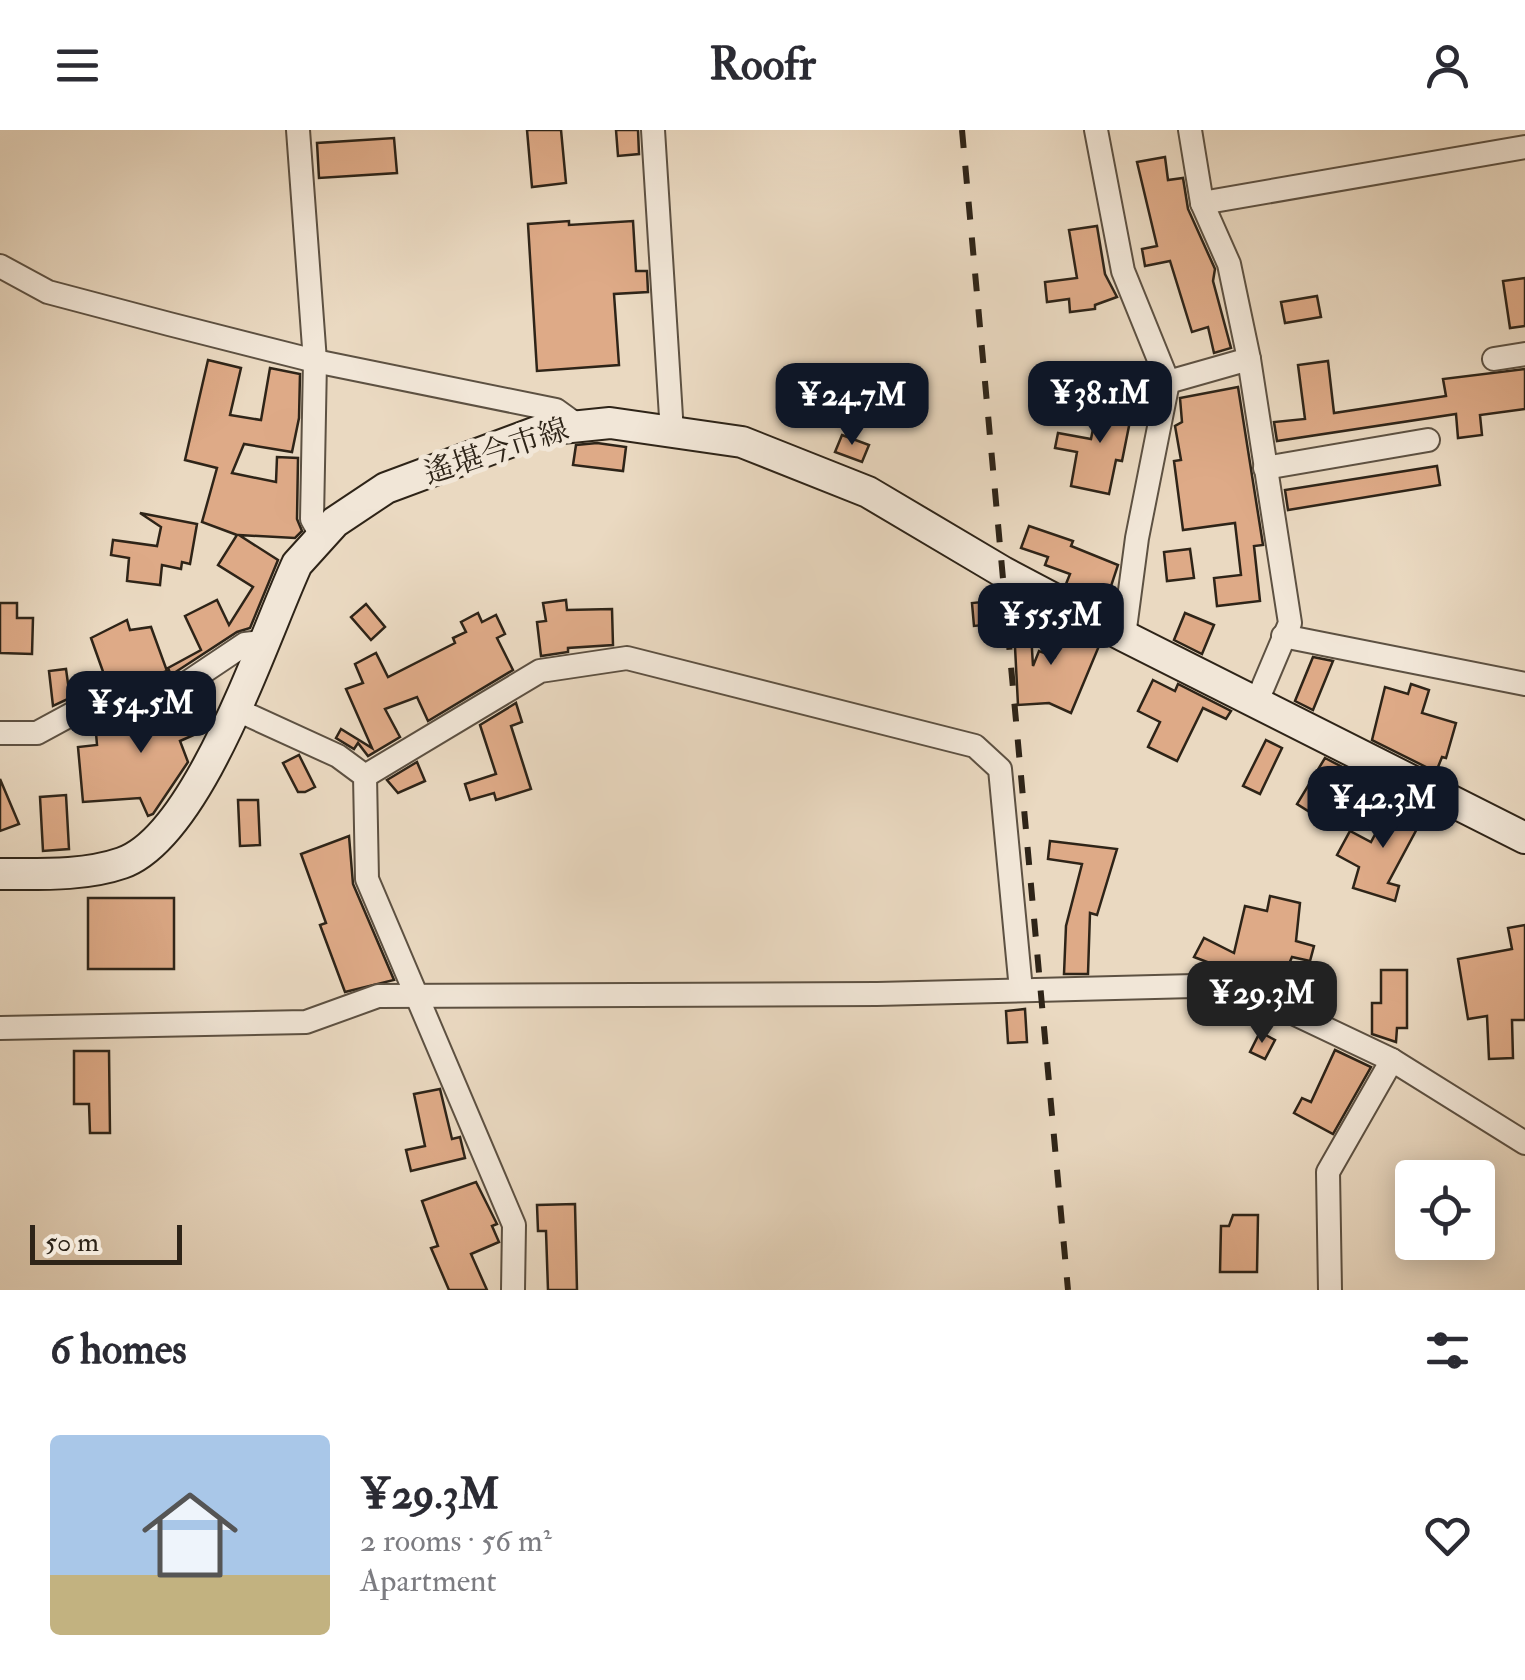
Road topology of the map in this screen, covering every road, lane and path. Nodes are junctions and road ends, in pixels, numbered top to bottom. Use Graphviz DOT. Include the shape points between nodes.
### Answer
graph roads {
  1 [pos="298,130"];
  2 [pos="653,130"];
  3 [pos="1096,130"];
  4 [pos="1190,130"];
  5 [pos="1525,147"];
  6 [pos="1202,203"];
  7 [pos="0,266"];
  8 [pos="1525,354"];
  9 [pos="1249,359"];
  10 [pos="1494,359"];
  11 [pos="315,360"];
  12 [pos="1168,382"];
  13 [pos="574,424"];
  14 [pos="672,433"];
  15 [pos="1428,440"];
  16 [pos="1265,468"];
  17 [pos="321,535"];
  18 [pos="1124,636"];
  19 [pos="1283,636"];
  20 [pos="262,642"];
  21 [pos="1525,684"];
  22 [pos="1257,701"];
  23 [pos="234,708"];
  24 [pos="0,733"];
  25 [pos="364,776"];
  26 [pos="1525,838"];
  27 [pos="0,874"];
  28 [pos="1020,990"];
  29 [pos="413,996"];
  30 [pos="0,1028"];
  31 [pos="1392,1060"];
  32 [pos="1525,1143"];
  33 [pos="513,1290"];
  34 [pos="1330,1290"];
  1 -- 11 [label="street"];
  2 -- 14 [label="street"];
  3 -- 12 [label="street" via="1123,272"];
  4 -- 6 [label="street"];
  5 -- 6 [label="street"];
  6 -- 9 [label="street" via="1229,264"];
  7 -- 11 [label="street" via="48,292"];
  8 -- 10 [label="street"];
  9 -- 12 [label="street"];
  9 -- 16 [label="street"];
  11 -- 13 [label="street" via="556,410"];
  11 -- 17 [label="street" via="312,519"];
  12 -- 18 [label="street"];
  13 -- 14 [label="main road, 遙堪今市線"];
  13 -- 17 [label="main road, 遙堪今市線" via="386,488"];
  14 -- 18 [label="main road, 遙堪今市線" via="742,442 837,478"];
  15 -- 16 [label="street"];
  16 -- 19 [label="street" via="1290,623"];
  17 -- 20 [label="main road, 遙堪今市線" via="297,564"];
  18 -- 22 [label="main road, 遙堪今市線"];
  19 -- 21 [label="street"];
  19 -- 22 [label="street"];
  20 -- 23 [label="main road, 遙堪今市線"];
  20 -- 24 [label="street" via="245,644 158,703 85,707 37,733"];
  22 -- 26 [label="main road, 遙堪今市線"];
  23 -- 25 [label="street" via="338,756"];
  23 -- 27 [label="main road, 遙堪今市線" via="198,788 151,848 94,869"];
  25 -- 28 [label="street" via="540,671 627,658 975,746 1000,769"];
  25 -- 29 [label="street" via="367,879"];
  28 -- 29 [label="street"];
  28 -- 31 [label="street" via="1234,985"];
  29 -- 30 [label="street" via="378,996 306,1022"];
  29 -- 33 [label="street" via="514,1225"];
  31 -- 32 [label="street"];
  31 -- 34 [label="street" via="1328,1172"];
}
